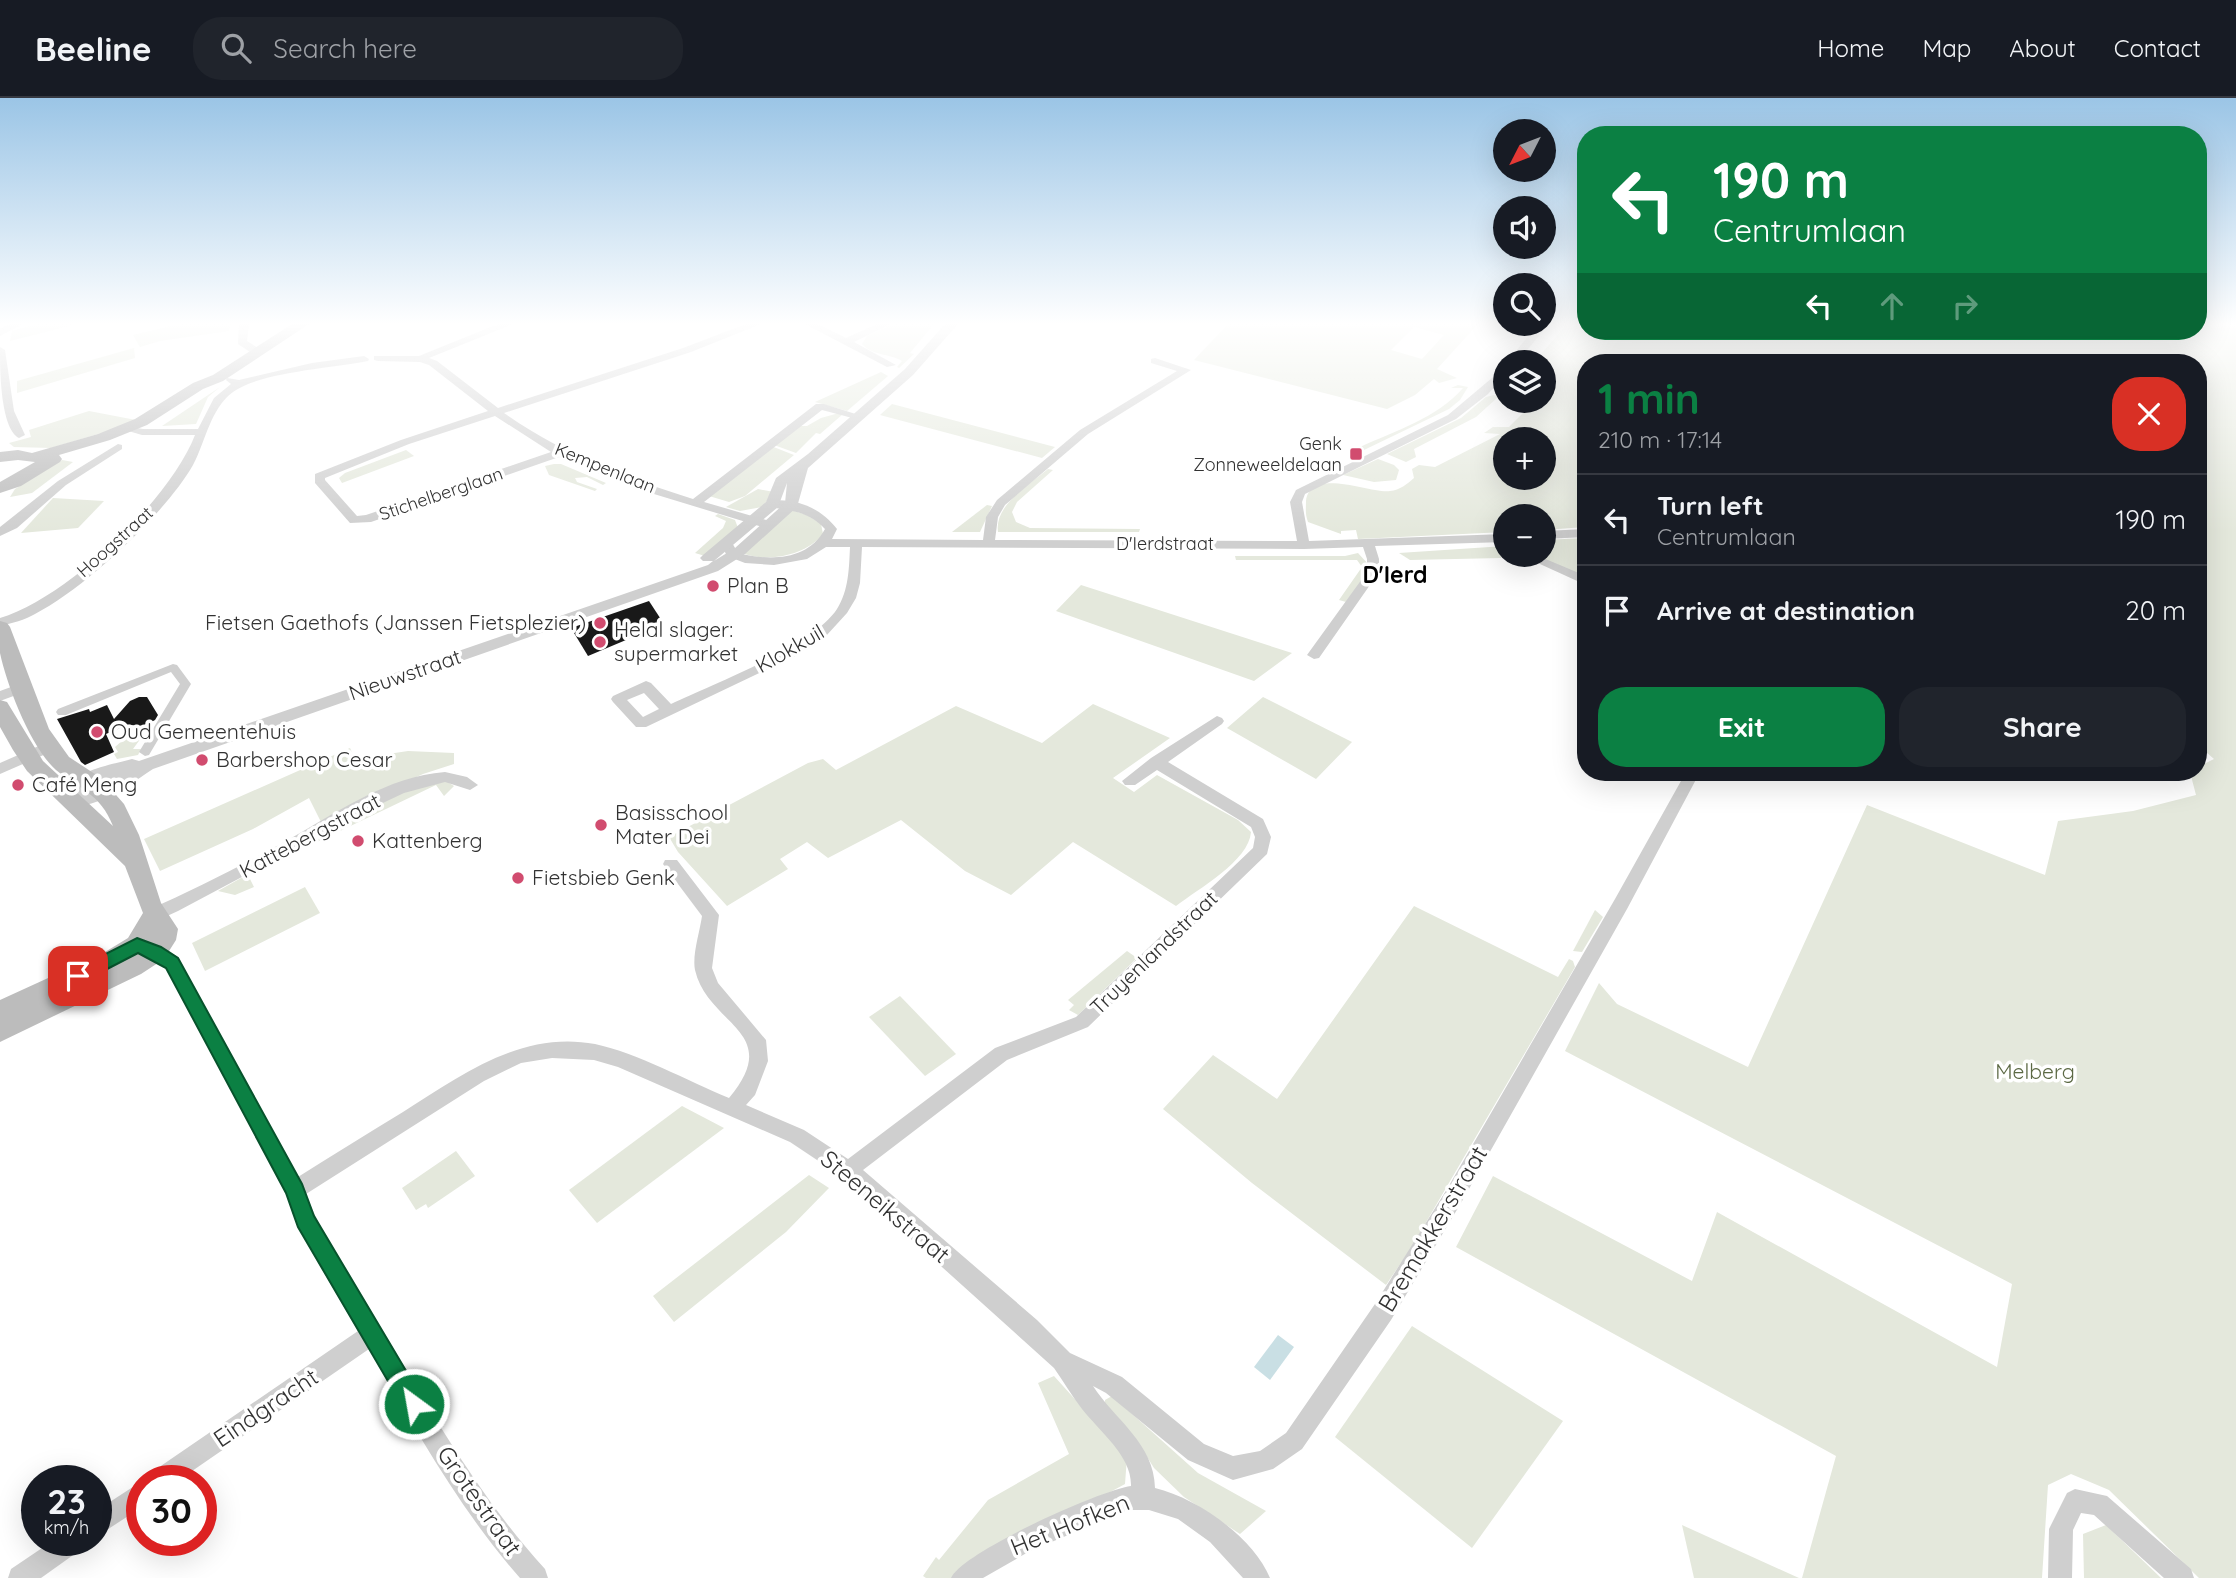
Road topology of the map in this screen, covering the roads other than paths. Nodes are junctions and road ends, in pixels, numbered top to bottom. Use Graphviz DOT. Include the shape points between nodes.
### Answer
graph roads {
  1 [pos="6,393"];
  2 [pos="202,393"];
  3 [pos="222,393"];
  4 [pos="471,393"];
  5 [pos="554,393"];
  6 [pos="886,393"];
  7 [pos="1148,393"];
  8 [pos="1483,393"];
  9 [pos="496,413"];
  10 [pos="860,417"];
  11 [pos="133,430"];
  12 [pos="202,432"];
  13 [pos="19,435"];
  14 [pos="118,447"];
  15 [pos="560,453"];
  16 [pos="3,454"];
  17 [pos="34,462"];
  18 [pos="801,467"];
  19 [pos="2,492"];
  20 [pos="697,502"];
  21 [pos="773,504"];
  22 [pos="792,504"];
  23 [pos="761,522"];
  24 [pos="0,532"];
  25 [pos="1577,533"];
  26 [pos="1556,534"];
  27 [pos="1493,539"];
  28 [pos="825,543"];
  29 [pos="989,543"];
  30 [pos="1368,544"];
  31 [pos="856,545"];
  32 [pos="1304,545"];
  33 [pos="730,550"];
  34 [pos="1554,567"];
  35 [pos="1577,577"];
  36 [pos="662,584"];
  37 [pos="0,625"];
  38 [pos="1314,656"];
  39 [pos="22,688"];
  40 [pos="0,696"];
  41 [pos="0,707"];
  42 [pos="669,711"];
  43 [pos="62,712"];
  44 [pos="1217,721"];
  45 [pos="50,746"];
  46 [pos="27,756"];
  47 [pos="146,758"];
  48 [pos="1156,762"];
  49 [pos="0,769"];
  50 [pos="1130,781"];
  51 [pos="1688,781"];
  52 [pos="470,785"];
  53 [pos="95,786"];
  54 [pos="69,797"];
  55 [pos="134,864"];
  56 [pos="671,864"];
  57 [pos="154,915"];
  58 [pos="146,948"];
  59 [pos="0,1012"];
  60 [pos="0,1031"];
  61 [pos="733,1107"];
  62 [pos="848,1170"];
  63 [pos="295,1190"];
  64 [pos="372,1334"];
  65 [pos="1062,1360"];
  66 [pos="182,1465"];
  67 [pos="1143,1497"];
  68 [pos="52,1556"];
  69 [pos="20,1578"];
  70 [pos="536,1578"];
  71 [pos="963,1578"];
  72 [pos="1258,1578"];
  73 [pos="2060,1578"];
  74 [pos="2182,1578"];
  1 -- 13 [label="street"];
  2 -- 11 [label="main road"];
  3 -- 12 [label="street, Hoogstraat"];
  4 -- 9 [label="street, Kempenlaan"];
  5 -- 9 [label="street"];
  6 -- 10 [label="street, Nieuwstraat"];
  7 -- 29 [label="street" via="1084,432 1001,503 992,517"];
  8 -- 32 [label="street" via="1452,417 1300,492 1296,502"];
  9 -- 15 [label="street, Kempenlaan"];
  9 -- 15 [label="street, Stichelberglaan" via="403,443 318,476 319,481 354,520 367,519"];
  10 -- 18 [label="street, Nieuwstraat"];
  10 -- 20 [label="street" via="820,406"];
  11 -- 12 [label="street"];
  11 -- 17 [label="main road"];
  12 -- 37 [label="street, Hoogstraat" via="176,482 128,532 32,611"];
  14 -- 24 [label="street" via="62,483"];
  15 -- 20 [label="street, Kempenlaan"];
  16 -- 17 [label="main road"];
  17 -- 19 [label="main road" via="19,481"];
  18 -- 21 [label="street, Nieuwstraat" via="781,481"];
  18 -- 22 [label="street"];
  20 -- 23 [label="street, Kempenlaan"];
  21 -- 22 [label="street"];
  21 -- 23 [label="street, Nieuwstraat"];
  22 -- 23 [label="street, Nieuwstraat"];
  22 -- 28 [label="street" via="818,514 831,529"];
  23 -- 33 [label="street, Nieuwstraat"];
  25 -- 26 [label="street"];
  27 -- 30 [label="street, D'Ierdstraat"];
  28 -- 31 [label="street, D'Ierdstraat"];
  28 -- 33 [label="street, D'Ierdstraat" via="804,555 779,561 751,562"];
  29 -- 31 [label="street, D'Ierdstraat"];
  29 -- 32 [label="street, D'Ierdstraat"];
  30 -- 32 [label="street, D'Ierdstraat"];
  30 -- 38 [label="street" via="1373,572"];
  31 -- 42 [label="street, Klokkuil" via="851,596 828,629 790,653"];
  33 -- 36 [label="street, Nieuwstraat" via="713,568"];
  34 -- 35 [label="street"];
  36 -- 47 [label="street, Nieuwstraat"];
  37 -- 39 [label="main road, Hoogstraat"];
  39 -- 40 [label="street"];
  39 -- 45 [label="main road, Hoogstraat"];
  41 -- 46 [label="main road"];
  43 -- 47 [label="street" via="173,667 186,684"];
  44 -- 48 [label="street"];
  45 -- 46 [label="street"];
  45 -- 53 [label="main road" via="70,771"];
  46 -- 49 [label="street"];
  46 -- 54 [label="main road"];
  47 -- 53 [label="street, Nieuwstraat"];
  48 -- 50 [label="street"];
  48 -- 62 [label="street, Truyenlandstraat" via="1256,823 1263,837 1261,850 1082,1022 1000,1054"];
  51 -- 65 [label="street, Bremakkerstraat" via="1454,1196 1383,1312 1294,1441 1265,1461 1233,1468 1195,1452 1114,1385"];
  52 -- 57 [label="street, Kattebergstraat" via="457,777 435,778 399,790"];
  53 -- 54 [label="street, Nieuwstraat"];
  53 -- 55 [label="main road" via="122,820"];
  54 -- 55 [label="main road"];
  55 -- 57 [label="main road"];
  56 -- 61 [label="street" via="711,915 703,968 711,988 757,1040 759,1061 748,1089"];
  57 -- 58 [label="main road" via="166,929 164,940"];
  58 -- 59 [label="main road"];
  58 -- 60 [label="main road" via="132,967"];
  58 -- 63 [label="street, Grotestraat" via="172,963"];
  61 -- 62 [label="street, Steeneikstraat" via="797,1136"];
  61 -- 63 [label="street, Steeneikstraat" via="594,1052 519,1056 477,1075"];
  62 -- 65 [label="street, Steeneikstraat"];
  63 -- 64 [label="street, Grotestraat" via="305,1221"];
  64 -- 66 [label="street, Eindgracht"];
  64 -- 70 [label="street, Grotestraat" via="467,1490"];
  65 -- 67 [label="street, Steeneikstraat" via="1143,1471"];
  67 -- 71 [label="street, Het Hofken" via="1128,1498 1019,1543"];
  67 -- 72 [label="street" via="1194,1512 1235,1549"];
  68 -- 69 [label="street"];
  73 -- 74 [label="street" via="2061,1529 2075,1501 2099,1504"];
}
